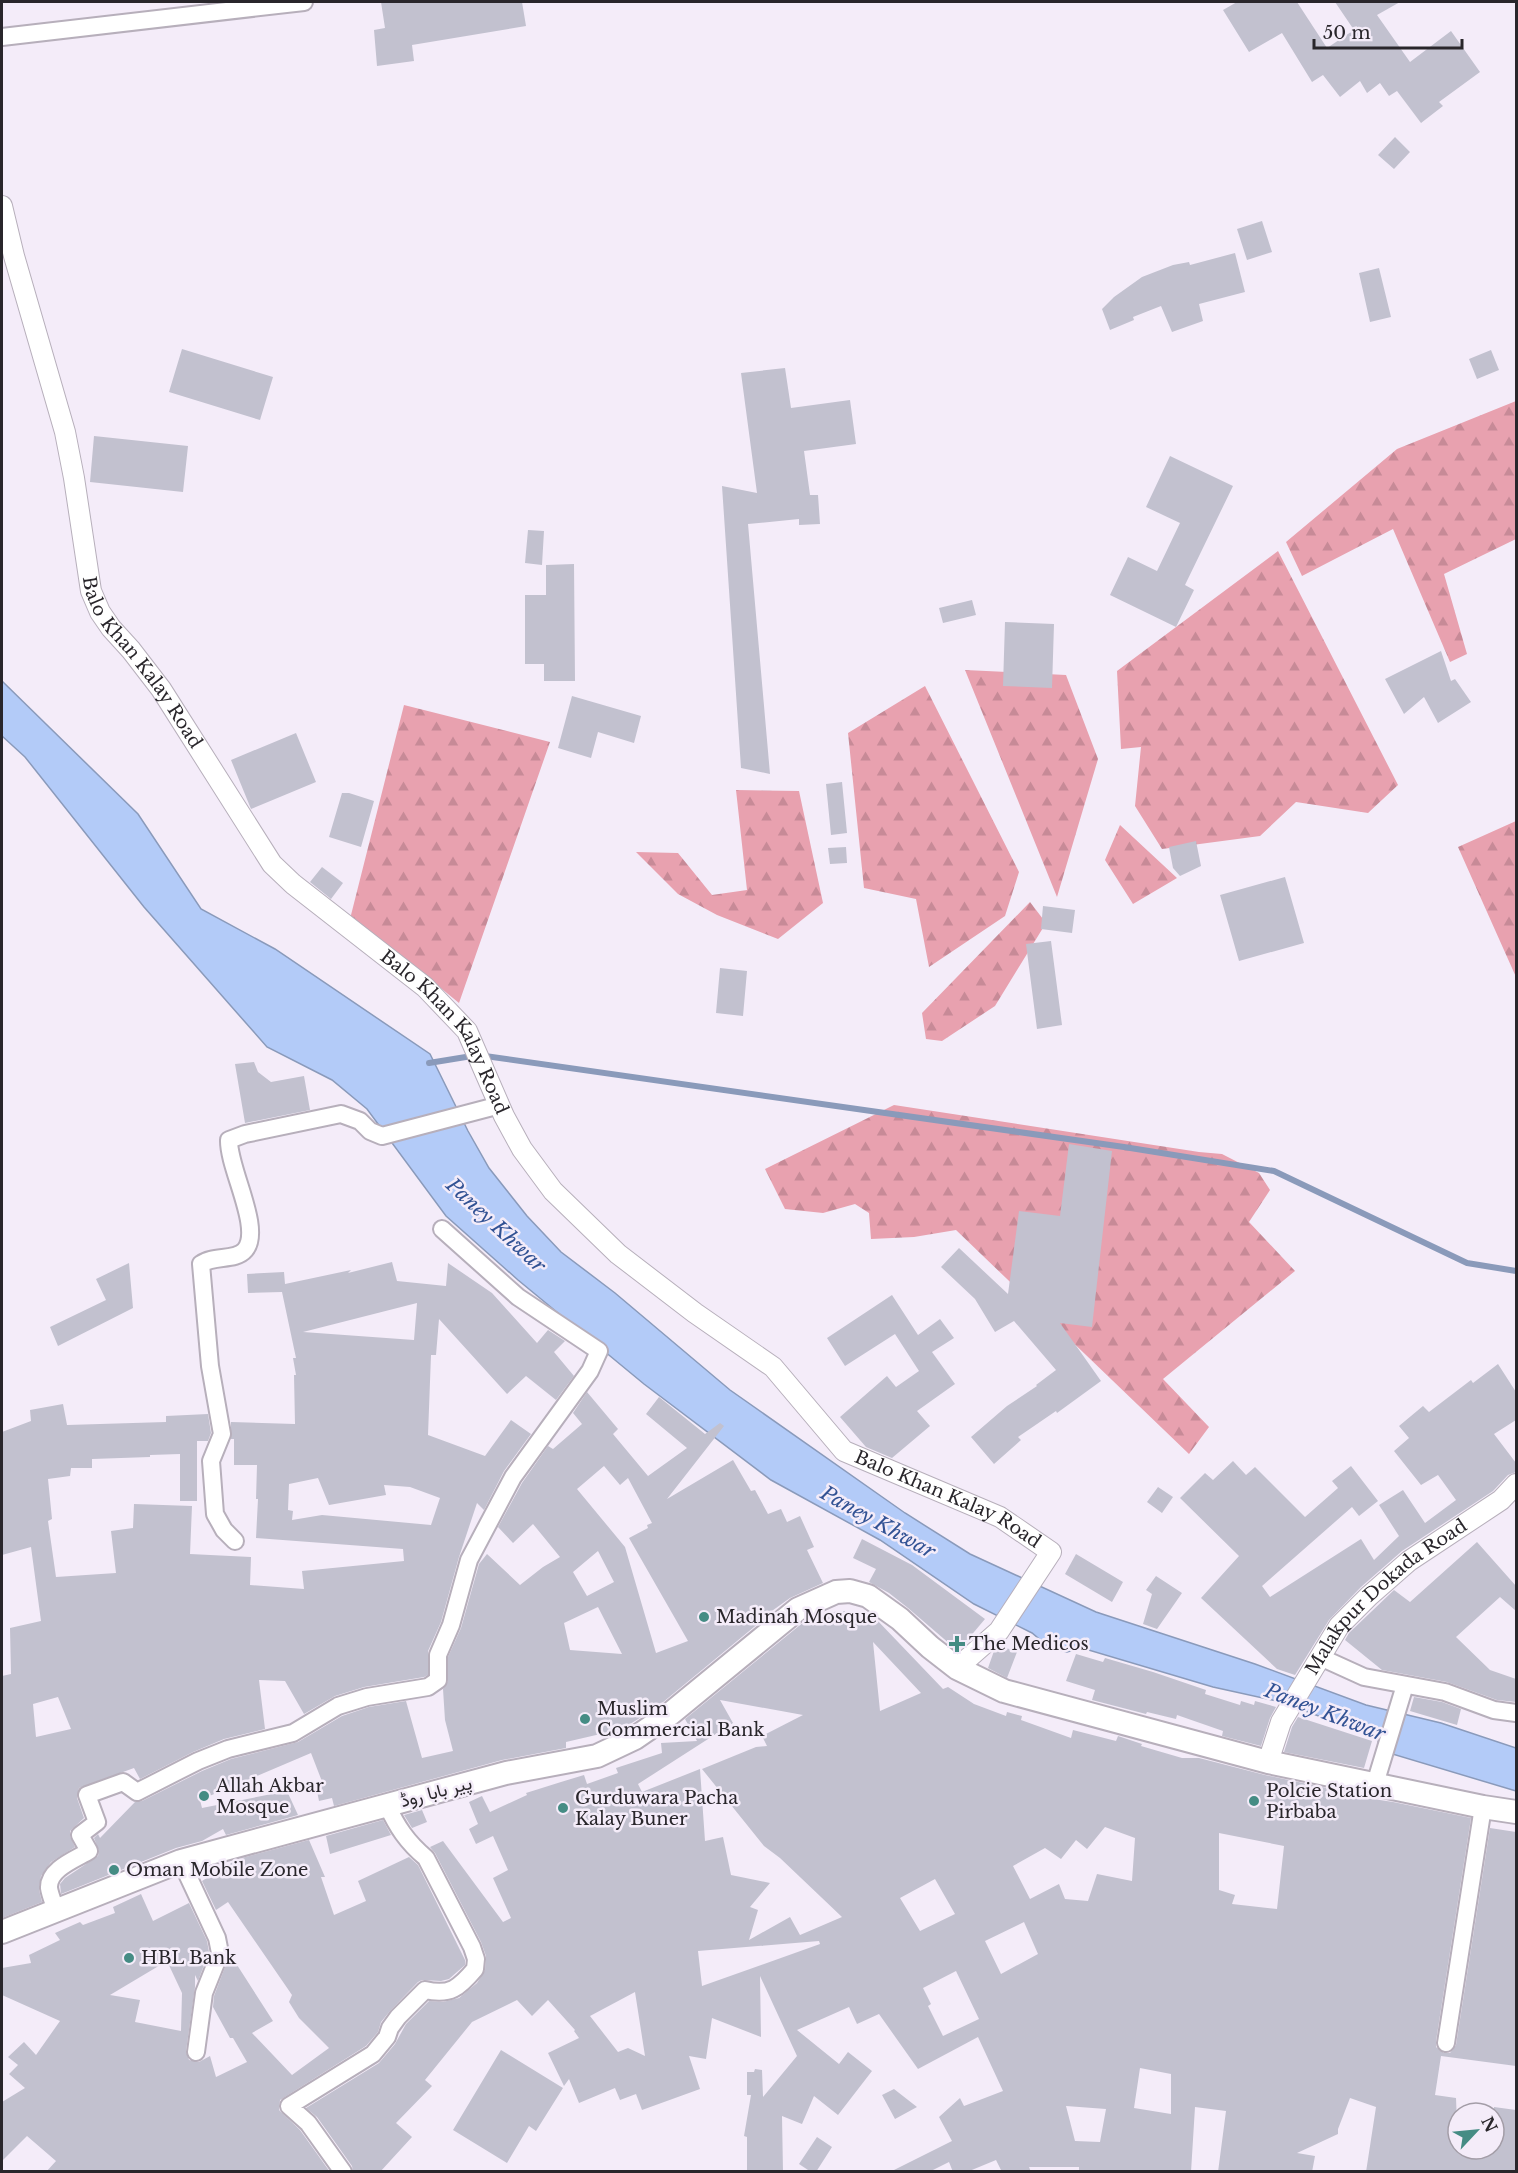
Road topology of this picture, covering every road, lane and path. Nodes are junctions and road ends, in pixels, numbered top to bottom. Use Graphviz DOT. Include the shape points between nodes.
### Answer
graph roads {
  1 [pos="304,2"];
  2 [pos="2,37"];
  3 [pos="2,207"];
  4 [pos="500,1106"];
  5 [pos="442,1229"];
  6 [pos="1516,1484"];
  7 [pos="235,1541"];
  8 [pos="1315,1665"];
  9 [pos="957,1668"];
  10 [pos="1405,1685"];
  11 [pos="1516,1713"];
  12 [pos="1268,1762"];
  13 [pos="1376,1784"];
  14 [pos="387,1805"];
  15 [pos="1483,1807"];
  16 [pos="1516,1812"];
  17 [pos="181,1861"];
  18 [pos="56,1911"];
  19 [pos="2,1932"];
  20 [pos="1446,2043"];
  21 [pos="196,2052"];
  22 [pos="343,2172"];
  1 -- 2 [label="street"];
  3 -- 4 [label="street, Balo Khan Kalay Road" via="65,432 91,591 100,612 161,689 272,864 293,885 425,987 467,1031"];
  4 -- 7 [label="street" via="382,1136 370,1131 360,1120 341,1114 229,1140 230,1158 249,1215 249,1243 244,1252 235,1256 201,1264 210,1366 222,1434 211,1461 214,1514"];
  4 -- 9 [label="street, Balo Khan Kalay Road" via="522,1149 553,1191 618,1254 773,1367 844,1451 1000,1517 1051,1552 999,1630"];
  5 -- 18 [label="street" via="519,1297 599,1351 590,1371 513,1477 469,1560 451,1625 438,1655 438,1680 428,1687 338,1706 293,1733 228,1749 137,1792 123,1782 87,1795 97,1822 80,1835 89,1851 56,1871 50,1881"];
  6 -- 8 [label="street, Malakpur Dokada Road" via="1501,1500 1409,1561 1369,1596 1339,1626"];
  8 -- 10 [label="street"];
  8 -- 12 [label="street, Malakpur Dokada Road" via="1281,1722"];
  9 -- 12 [label="main road" via="1004,1691"];
  9 -- 14 [label="main road, پیر بابا روڈ" via="868,1596 836,1592 798,1609 635,1738 597,1756 506,1773"];
  10 -- 11 [label="street"];
  10 -- 13 [label="street"];
  12 -- 13 [label="main road"];
  13 -- 15 [label="main road"];
  14 -- 17 [label="main road, پیر بابا روڈ"];
  14 -- 22 [label="street" via="402,1834 426,1858 472,1947 475,1969 454,1990 425,1990 390,2028 373,2054 289,2106 308,2123"];
  15 -- 16 [label="main road"];
  15 -- 20 [label="street"];
  17 -- 18 [label="main road, پیر بابا روڈ"];
  17 -- 21 [label="street" via="217,1938 220,1953 204,1993"];
  18 -- 19 [label="main road, پیر بابا روڈ"];
}
